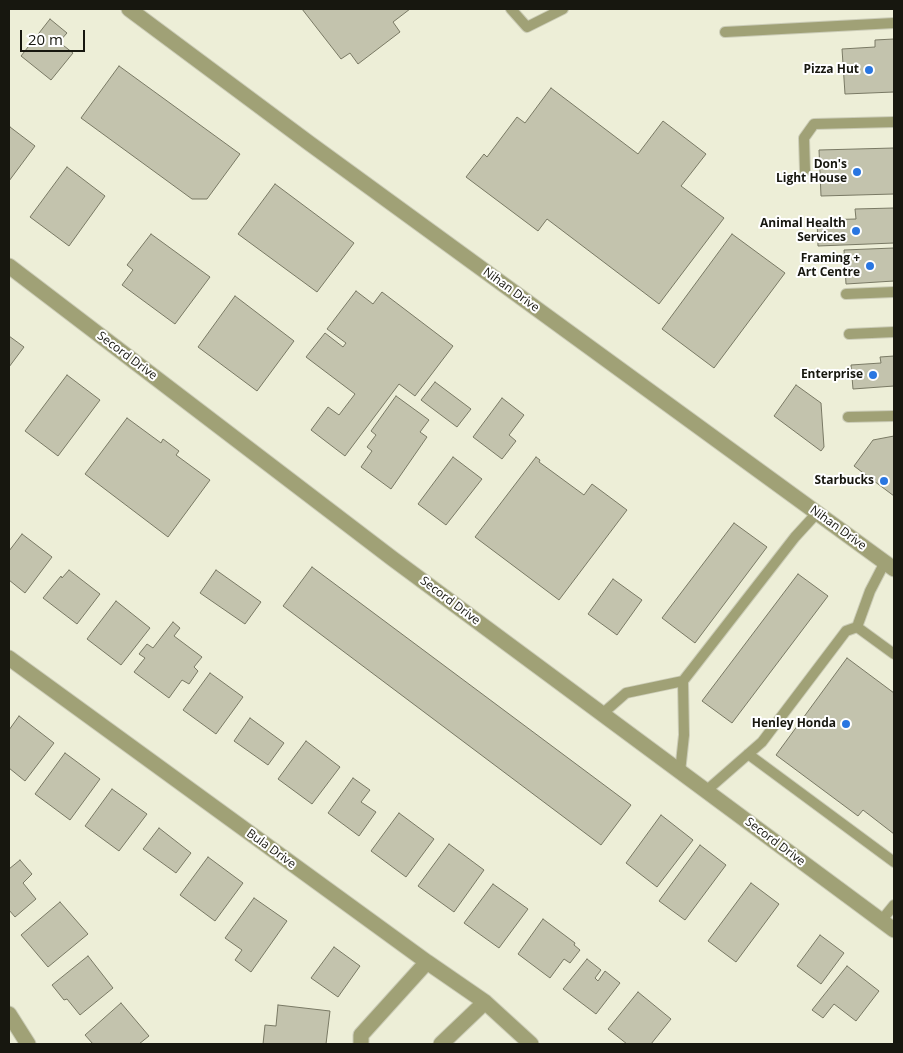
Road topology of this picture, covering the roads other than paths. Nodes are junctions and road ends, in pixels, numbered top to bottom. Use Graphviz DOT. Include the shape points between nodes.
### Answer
graph roads {
  1 [pos="129,9"];
  2 [pos="511,9"];
  3 [pos="563,9"];
  4 [pos="894,23"];
  5 [pos="725,32"];
  6 [pos="894,122"];
  7 [pos="805,171"];
  8 [pos="9,266"];
  9 [pos="894,292"];
  10 [pos="846,294"];
  11 [pos="894,332"];
  12 [pos="848,334"];
  13 [pos="848,416"];
  14 [pos="894,416"];
  15 [pos="817,513"];
  16 [pos="890,565"];
  17 [pos="857,627"];
  18 [pos="894,654"];
  19 [pos="9,658"];
  20 [pos="683,681"];
  21 [pos="602,714"];
  22 [pos="748,754"];
  23 [pos="680,772"];
  24 [pos="706,791"];
  25 [pos="894,862"];
  26 [pos="894,905"];
  27 [pos="880,920"];
  28 [pos="894,930"];
  29 [pos="427,962"];
  30 [pos="485,1002"];
  31 [pos="9,1014"];
  32 [pos="28,1044"];
  33 [pos="361,1044"];
  34 [pos="441,1044"];
  35 [pos="531,1044"];
  1 -- 15 [label="street, Nihan Drive"];
  2 -- 3 [label="lane" via="527,27"];
  4 -- 5 [label="lane"];
  6 -- 7 [label="lane" via="814,124 804,138"];
  8 -- 21 [label="street, Secord Drive"];
  9 -- 10 [label="lane"];
  11 -- 12 [label="lane"];
  13 -- 14 [label="lane"];
  15 -- 16 [label="street, Nihan Drive"];
  15 -- 20 [label="lane"];
  16 -- 17 [label="lane" via="870,591"];
  17 -- 18 [label="lane"];
  17 -- 22 [label="lane" via="846,631 762,742"];
  19 -- 29 [label="street, Bula Drive"];
  20 -- 21 [label="lane" via="626,692"];
  20 -- 23 [label="lane" via="684,735"];
  21 -- 23 [label="street, Secord Drive"];
  22 -- 24 [label="lane"];
  22 -- 25 [label="lane"];
  23 -- 24 [label="street, Secord Drive"];
  24 -- 27 [label="street, Secord Drive"];
  26 -- 27 [label="lane"];
  27 -- 28 [label="street, Secord Drive"];
  29 -- 30 [label="street, Bula Drive"];
  29 -- 33 [label="street" via="361,1035"];
  30 -- 34 [label="street"];
  30 -- 35 [label="street, Bula Drive"];
  31 -- 32 [label="street"];
}
